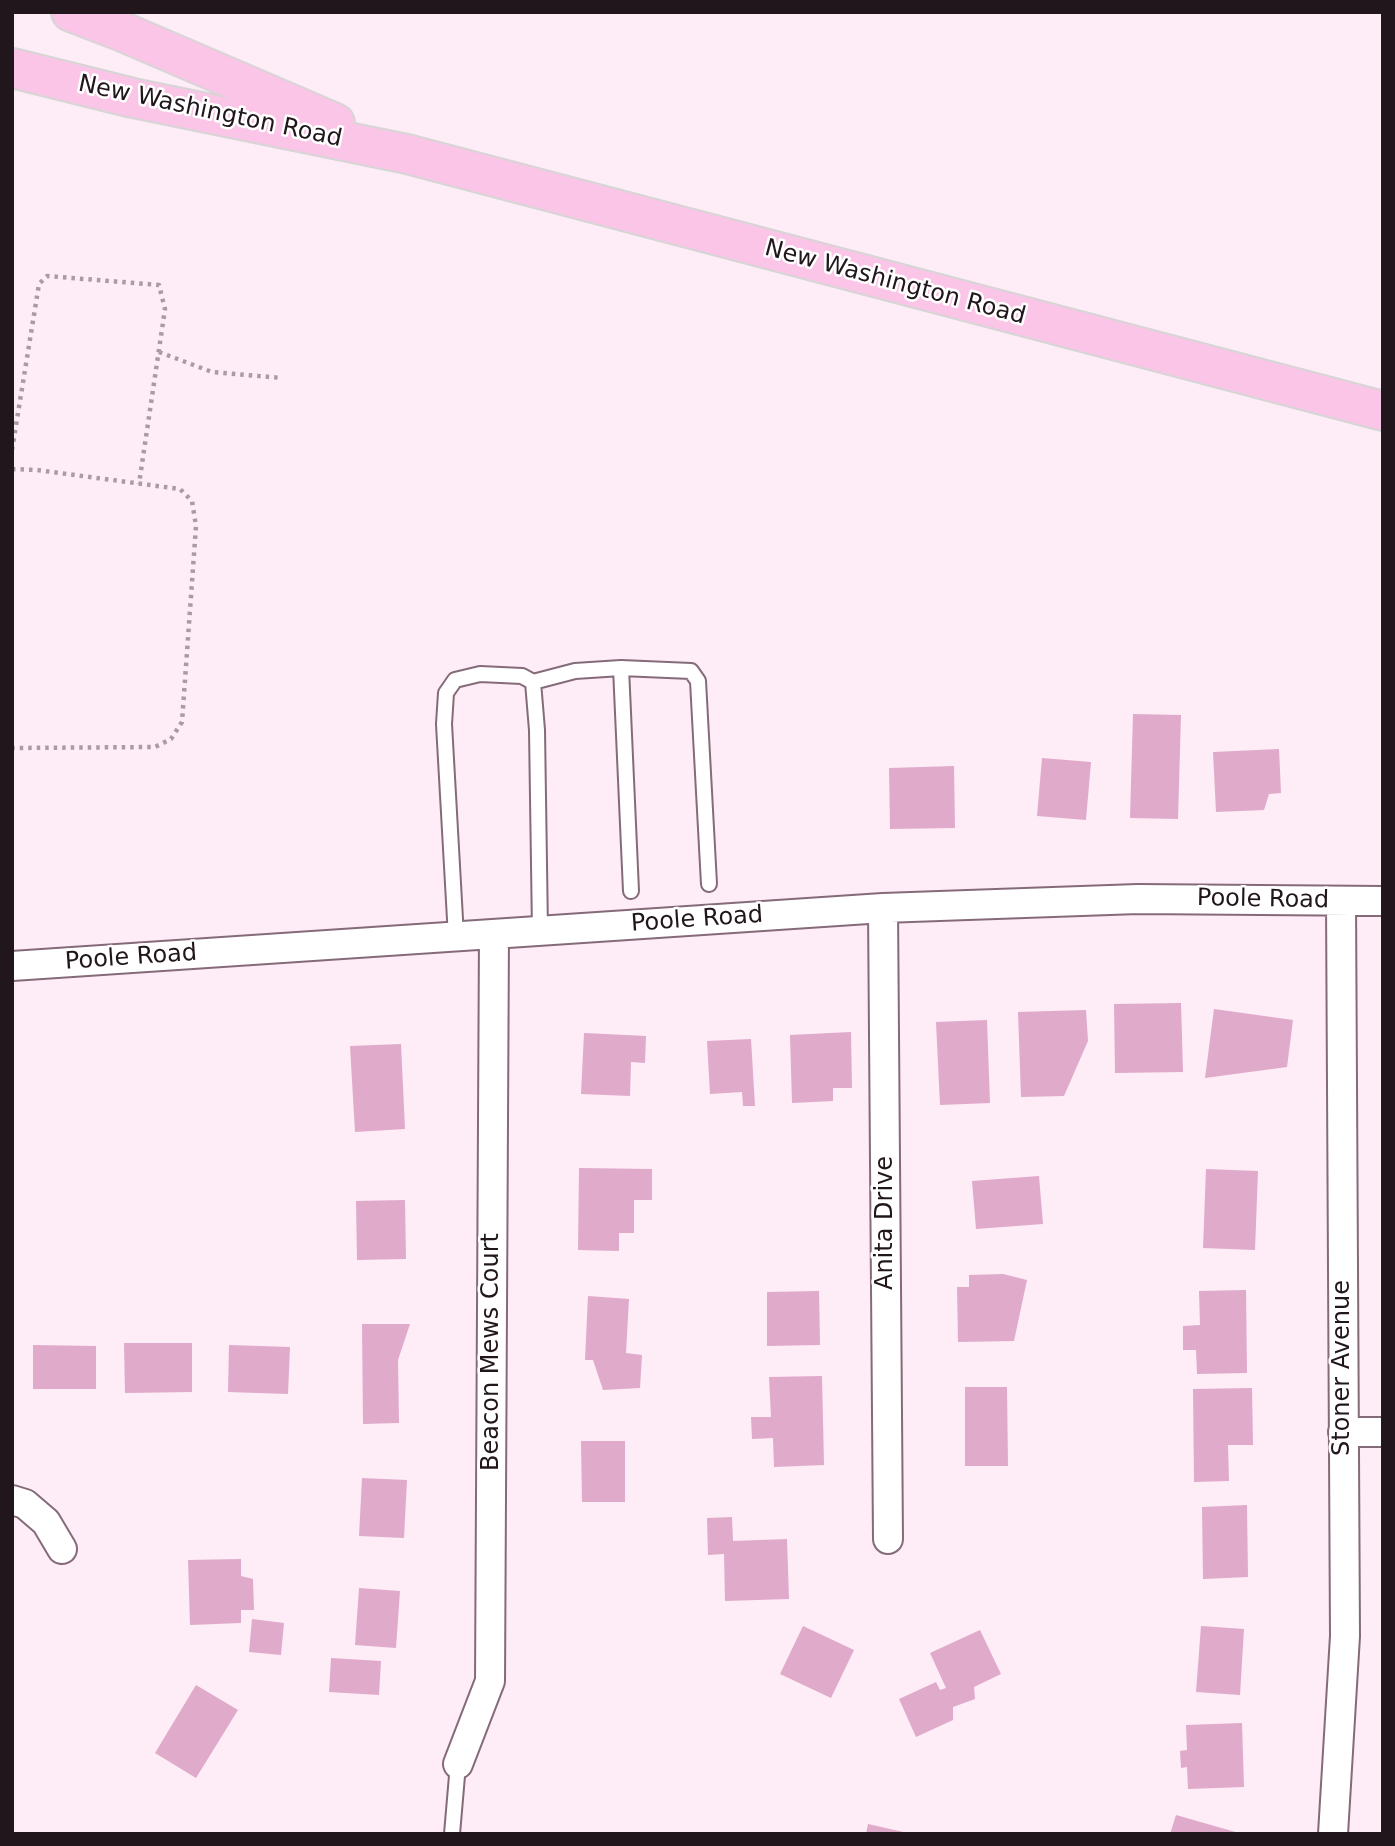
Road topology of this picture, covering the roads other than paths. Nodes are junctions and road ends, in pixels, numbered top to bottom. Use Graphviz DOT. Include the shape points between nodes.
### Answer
graph roads {
  1 [pos="71,12"];
  2 [pos="12,68"];
  3 [pos="407,154"];
  4 [pos="1383,411"];
  5 [pos="621,668"];
  6 [pos="533,682"];
  7 [pos="709,884"];
  8 [pos="631,891"];
  9 [pos="1341,901"];
  10 [pos="1383,901"];
  11 [pos="883,908"];
  12 [pos="540,931"];
  13 [pos="494,934"];
  14 [pos="456,937"];
  15 [pos="12,967"];
  16 [pos="1343,1432"];
  17 [pos="1383,1432"];
  18 [pos="12,1500"];
  19 [pos="888,1539"];
  20 [pos="62,1549"];
  21 [pos="458,1764"];
  22 [pos="452,1834"];
  23 [pos="1333,1834"];
  1 -- 3 [label="main road, New Washington Road"];
  2 -- 3 [label="main road, New Washington Road" via="133,98"];
  3 -- 4 [label="main road, New Washington Road"];
  5 -- 6 [label="lane" via="575,671"];
  5 -- 7 [label="lane" via="691,671 698,681"];
  5 -- 8 [label="lane"];
  6 -- 12 [label="lane"];
  6 -- 14 [label="lane" via="522,676 480,674 455,680 446,693"];
  9 -- 10 [label="street, Poole Road"];
  9 -- 11 [label="street, Poole Road" via="1125,899"];
  9 -- 16 [label="street, Stoner Avenue"];
  11 -- 12 [label="street, Poole Road"];
  11 -- 19 [label="street, Anita Drive"];
  12 -- 13 [label="street, Poole Road"];
  13 -- 14 [label="street, Poole Road"];
  13 -- 21 [label="street, Beacon Mews Court" via="490,1681"];
  14 -- 15 [label="street, Poole Road"];
  16 -- 17 [label="street"];
  16 -- 23 [label="street, Stoner Avenue" via="1345,1636"];
  18 -- 20 [label="street" via="25,1504 46,1522"];
  21 -- 22 [label="lane"];
}
